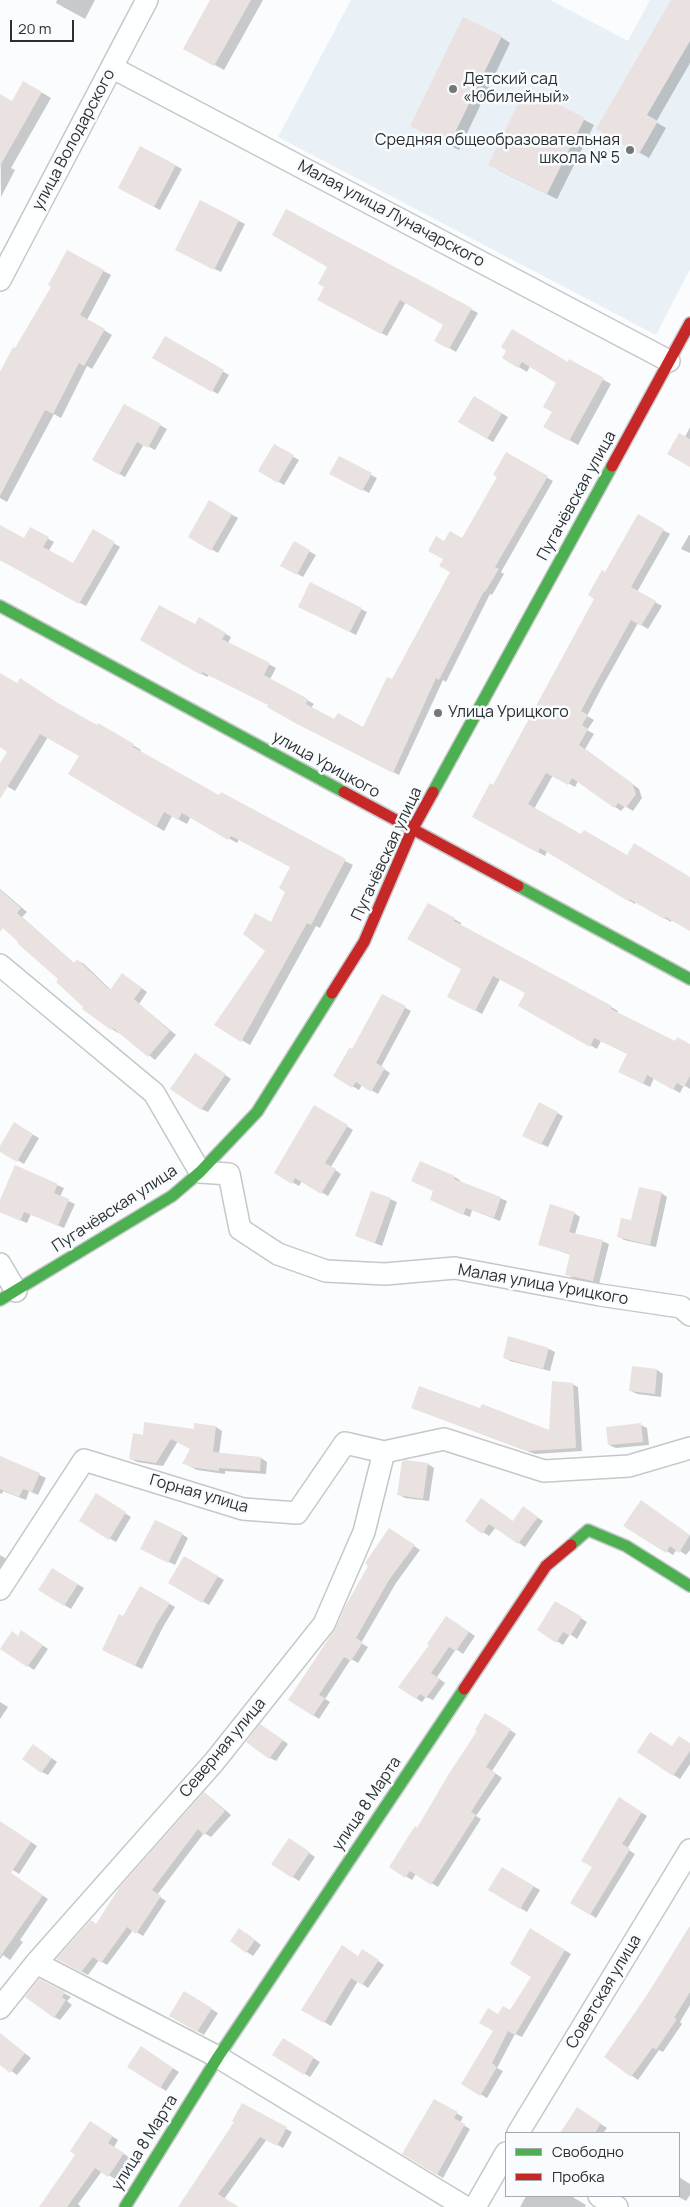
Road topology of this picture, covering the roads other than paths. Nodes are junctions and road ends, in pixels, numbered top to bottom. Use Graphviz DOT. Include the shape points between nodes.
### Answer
graph roads {
  1 [pos="147,0"];
  2 [pos="113,68"];
  3 [pos="0,280"];
  4 [pos="690,323"];
  5 [pos="669,361"];
  6 [pos="0,606"];
  7 [pos="412,830"];
  8 [pos="0,966"];
  9 [pos="690,979"];
  10 [pos="200,1172"];
  11 [pos="0,1264"];
  12 [pos="8,1296"];
  13 [pos="690,1315"];
  14 [pos="690,1448"];
  15 [pos="384,1452"];
  16 [pos="690,1586"];
  17 [pos="0,1589"];
  18 [pos="690,1850"];
  19 [pos="36,1963"];
  20 [pos="0,2008"];
  21 [pos="218,2057"];
  22 [pos="519,2132"];
  23 [pos="505,2155"];
  24 [pos="601,2197"];
  25 [pos="125,2207"];
  26 [pos="465,2207"];
  27 [pos="475,2207"];
  28 [pos="617,2207"];
  1 -- 2 [label="street, улица Володарского"];
  2 -- 3 [label="street, улица Володарского"];
  2 -- 5 [label="street, Малая улица Луначарского"];
  4 -- 5 [label="street, Пугачёвская улица"];
  5 -- 7 [label="street, Пугачёвская улица"];
  6 -- 7 [label="street, улица Урицкого"];
  7 -- 9 [label="street, улица Урицкого"];
  7 -- 10 [label="street, Пугачёвская улица" via="364,942 257,1112"];
  8 -- 10 [label="street" via="154,1093"];
  10 -- 12 [label="street, Пугачёвская улица" via="172,1196"];
  10 -- 13 [label="street, Малая улица Урицкого" via="229,1174 240,1229 278,1254 326,1271 385,1274 455,1268 681,1307"];
  11 -- 12 [label="street"];
  14 -- 15 [label="street, Горная улица" via="629,1466 544,1471 444,1439"];
  15 -- 17 [label="street, Горная улица" via="345,1443 297,1513 243,1509 84,1460"];
  15 -- 19 [label="street, Северная улица" via="364,1532 324,1624 214,1762"];
  16 -- 21 [label="street, улица 8 Марта" via="626,1546 588,1530 546,1566"];
  18 -- 22 [label="street, Советская улица"];
  19 -- 20 [label="street, Северная улица"];
  19 -- 21 [label="street"];
  21 -- 25 [label="street, улица 8 Марта"];
  21 -- 26 [label="street"];
  23 -- 27 [label="street"];
  24 -- 28 [label="street"];
}
